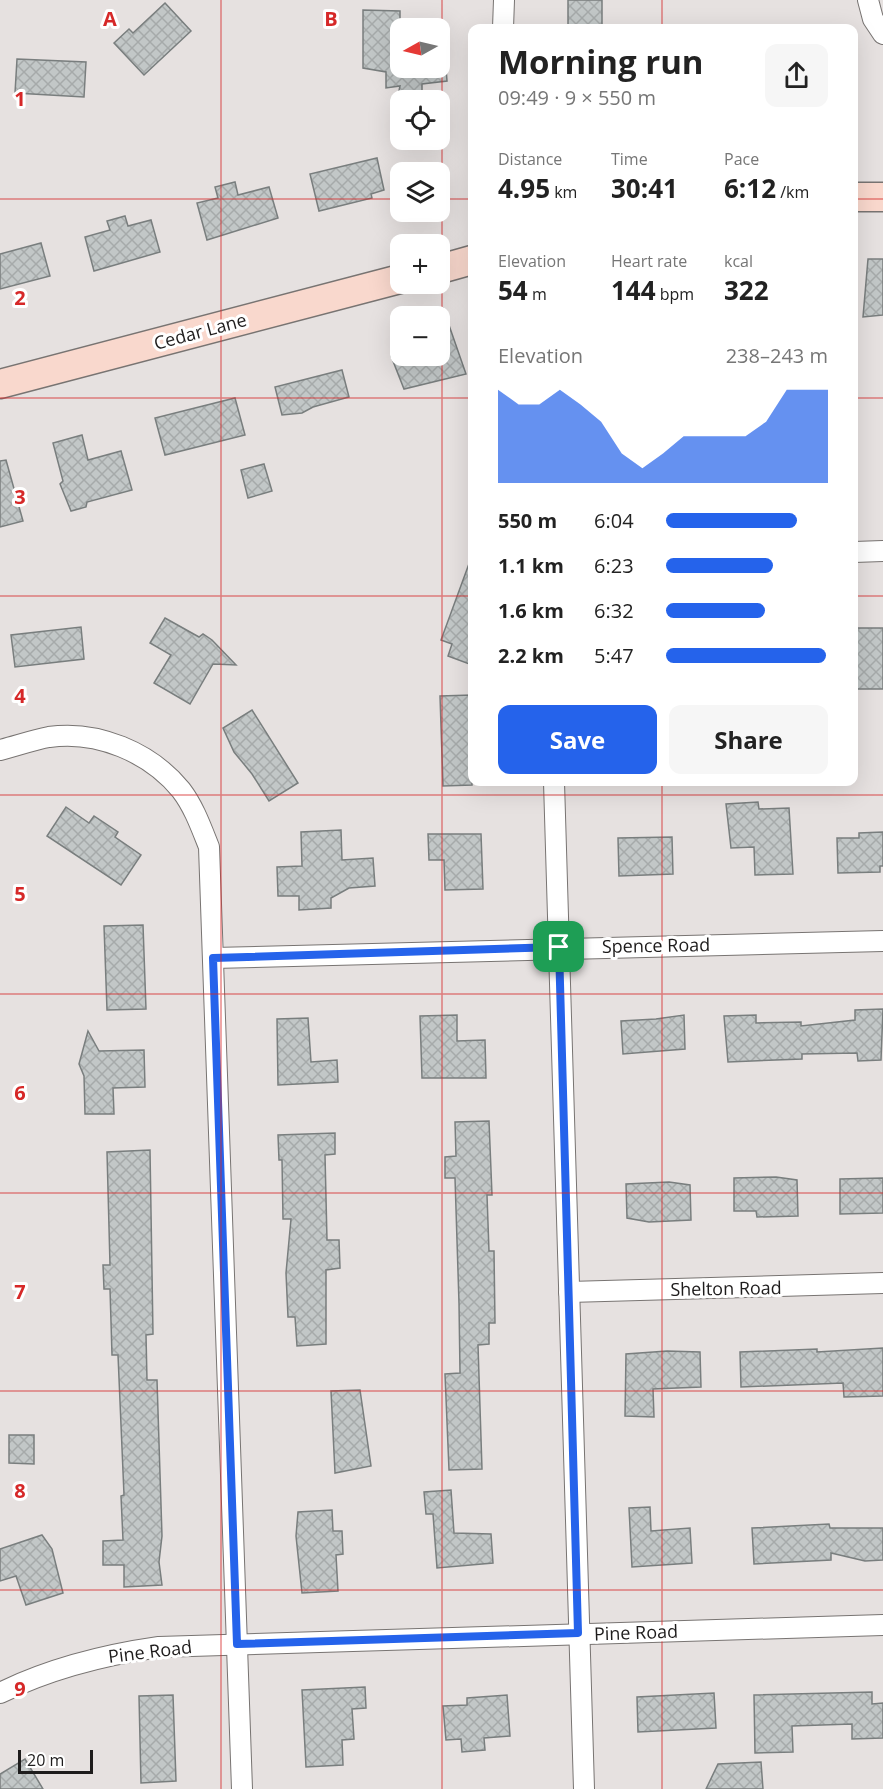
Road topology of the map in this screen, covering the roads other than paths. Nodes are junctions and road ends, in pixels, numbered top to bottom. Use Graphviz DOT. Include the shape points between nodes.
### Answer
graph roads {
  1 [pos="504,0"];
  2 [pos="868,0"];
  3 [pos="503,24"];
  4 [pos="883,34"];
  5 [pos="858,197"];
  6 [pos="883,197"];
  7 [pos="468,261"];
  8 [pos="450,266"];
  9 [pos="390,282"];
  10 [pos="0,384"];
  11 [pos="883,551"];
  12 [pos="858,552"];
  13 [pos="0,750"];
  14 [pos="554,786"];
  15 [pos="883,941"];
  16 [pos="559,947"];
  17 [pos="213,958"];
  18 [pos="883,1283"];
  19 [pos="569,1292"];
  20 [pos="883,1624"];
  21 [pos="578,1633"];
  22 [pos="237,1644"];
  23 [pos="0,1692"];
  24 [pos="242,1789"];
  25 [pos="584,1789"];
  1 -- 3 [label="street"];
  2 -- 4 [label="street" via="873,19"];
  5 -- 6 [label="main road"];
  7 -- 8 [label="main road"];
  9 -- 10 [label="main road, Cedar Lane"];
  11 -- 12 [label="street"];
  13 -- 17 [label="street" via="50,737 79,736 108,742 136,752 181,789 197,814 209,847"];
  14 -- 16 [label="street"];
  15 -- 16 [label="street, Spence Road"];
  16 -- 17 [label="street, Spence Road"];
  16 -- 19 [label="street"];
  17 -- 22 [label="street"];
  18 -- 19 [label="street, Shelton Road"];
  19 -- 21 [label="street"];
  20 -- 21 [label="street, Pine Road"];
  21 -- 22 [label="street, Pine Road"];
  21 -- 25 [label="street"];
  22 -- 23 [label="street, Pine Road" via="159,1647 106,1655 56,1669"];
  22 -- 24 [label="street"];
}
